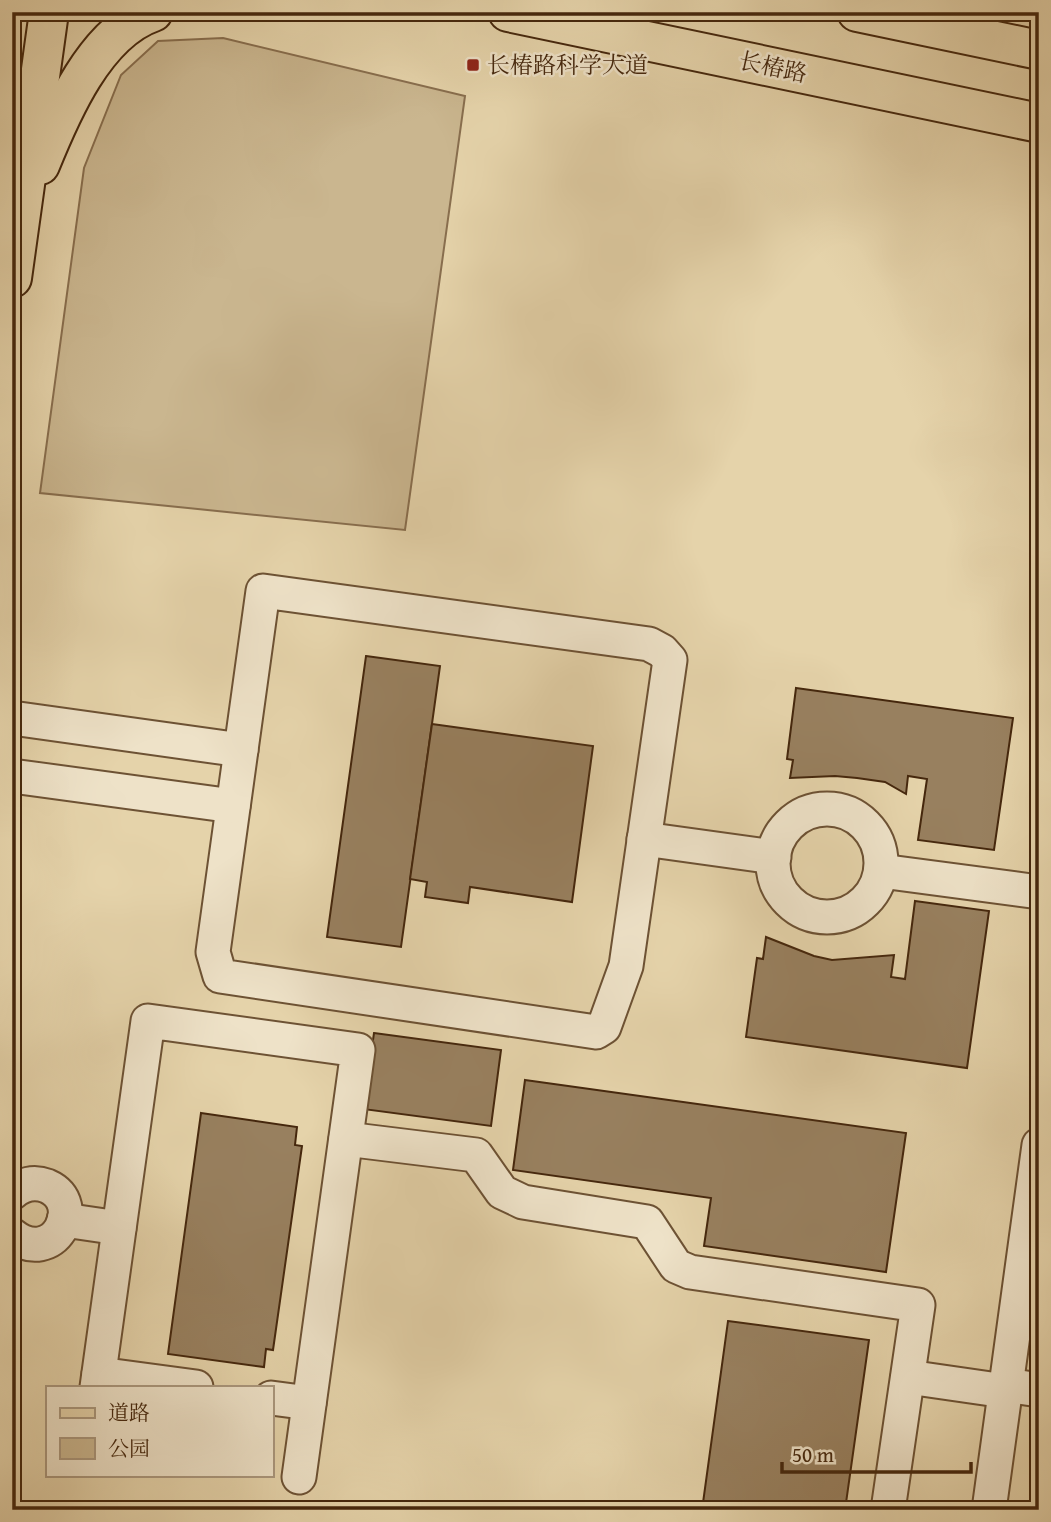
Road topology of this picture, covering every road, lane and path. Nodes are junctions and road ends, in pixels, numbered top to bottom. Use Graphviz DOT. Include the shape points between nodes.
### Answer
graph roads {
  1 [pos="49,12"];
  2 [pos="153,12"];
  3 [pos="508,12"];
  4 [pos="857,12"];
  5 [pos="1039,50"];
  6 [pos="1039,123"];
  7 [pos="22,209"];
  8 [pos="12,278"];
  9 [pos="12,718"];
  10 [pos="241,750"];
  11 [pos="12,776"];
  12 [pos="233,806"];
  13 [pos="644,839"];
  14 [pos="774,856"];
  15 [pos="881,871"];
  16 [pos="1039,892"];
  17 [pos="346,1139"];
  18 [pos="1039,1145"];
  19 [pos="12,1193"];
  20 [pos="64,1220"];
  21 [pos="119,1228"];
  22 [pos="12,1235"];
  23 [pos="908,1377"];
  24 [pos="98,1380"];
  25 [pos="182,1386"];
  26 [pos="1005,1388"];
  27 [pos="1039,1390"];
  28 [pos="273,1398"];
  29 [pos="309,1403"];
  30 [pos="299,1477"];
  31 [pos="888,1510"];
  32 [pos="989,1510"];
  1 -- 7 [label="main road"];
  2 -- 7 [label="main road" via="113,37 85,73"];
  3 -- 6 [label="main road, 长椿路"];
  4 -- 5 [label="main road"];
  7 -- 8 [label="main road"];
  9 -- 10 [label="street"];
  10 -- 12 [label="street"];
  10 -- 13 [label="street" via="263,591 649,644 670,660"];
  11 -- 12 [label="street"];
  12 -- 13 [label="street" via="213,952 220,976 596,1032 609,1018 626,966"];
  13 -- 14 [label="street"];
  14 -- 15 [label="street" via="780,891 802,911 816,916 837,916 857,909 876,888"];
  14 -- 15 [label="street" via="780,834 800,815 813,809 841,809 874,834"];
  15 -- 16 [label="street"];
  17 -- 21 [label="street" via="358,1050 148,1021"];
  17 -- 23 [label="street" via="476,1155 502,1192 523,1202 647,1222 676,1266 690,1272 918,1305"];
  17 -- 29 [label="street"];
  18 -- 26 [label="street"];
  19 -- 20 [label="street" via="30,1184 52,1189 61,1197"];
  20 -- 21 [label="street"];
  20 -- 22 [label="street" via="57,1235 39,1245"];
  21 -- 24 [label="street"];
  23 -- 26 [label="street"];
  23 -- 31 [label="street"];
  24 -- 25 [label="street"];
  26 -- 27 [label="street"];
  26 -- 32 [label="street"];
  28 -- 29 [label="street"];
  29 -- 30 [label="street"];
}
